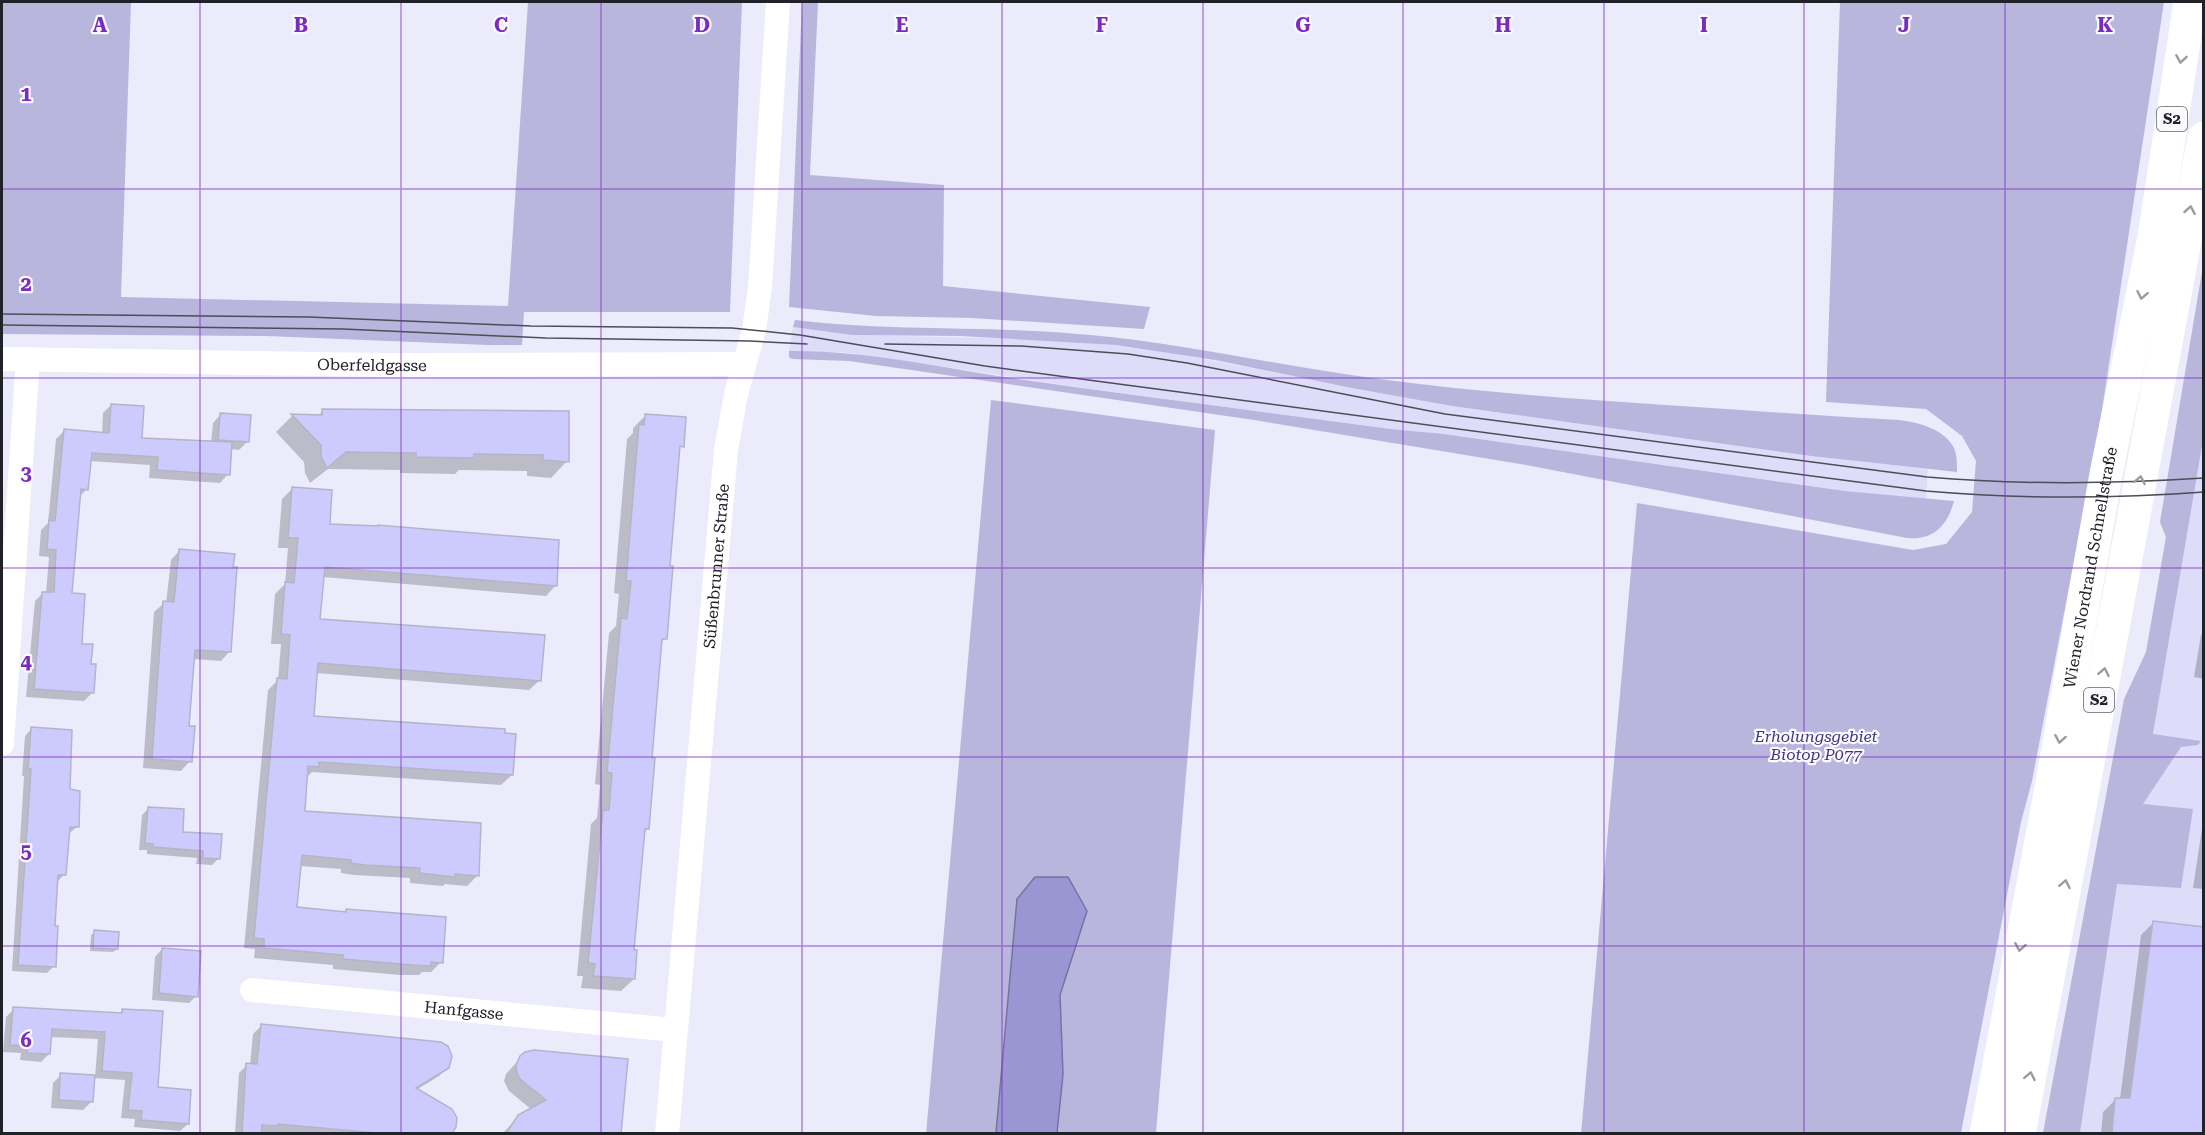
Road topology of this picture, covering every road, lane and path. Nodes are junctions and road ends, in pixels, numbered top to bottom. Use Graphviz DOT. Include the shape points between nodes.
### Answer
graph roads {
  1 [pos="778,2"];
  2 [pos="2190,2"];
  3 [pos="2204,138"];
  4 [pos="2,359"];
  5 [pos="28,359"];
  6 [pos="744,364"];
  7 [pos="2,744"];
  8 [pos="252,990"];
  9 [pos="675,1030"];
  10 [pos="667,1134"];
  11 [pos="1986,1134"];
  12 [pos="2019,1134"];
  1 -- 6 [label="street, Süßenbrunner Straße" via="760,287"];
  2 -- 11 [label="highway, Wiener Nordrand Schnellstraße / S2, one-way" via="2154,237 2106,474"];
  12 -- 3 [label="highway, Wiener Nordrand Schnellstraße / S2, one-way"];
  4 -- 5 [label="street, Oberfeldgasse"];
  5 -- 6 [label="street, Oberfeldgasse" via="386,365"];
  5 -- 7 [label="street"];
  6 -- 9 [label="street, Süßenbrunner Straße" via="726,450"];
  8 -- 9 [label="street, Hanfgasse"];
  9 -- 10 [label="street, Süßenbrunner Straße"];
}
